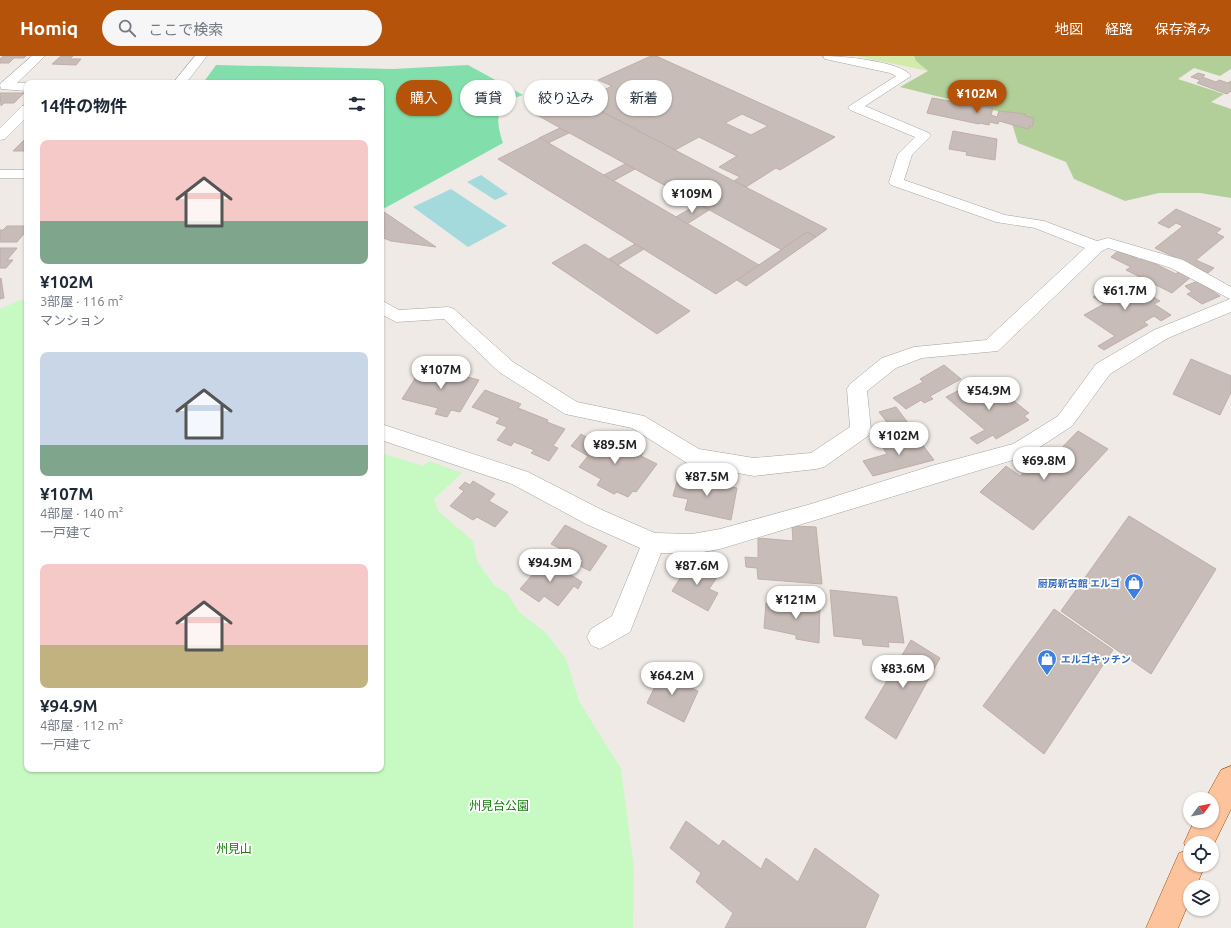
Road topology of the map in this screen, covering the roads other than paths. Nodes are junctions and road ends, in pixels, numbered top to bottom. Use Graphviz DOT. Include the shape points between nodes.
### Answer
graph roads {
  1 [pos="39,56"];
  2 [pos="200,56"];
  3 [pos="829,56"];
  4 [pos="26,68"];
  5 [pos="6,69"];
  6 [pos="181,80"];
  7 [pos="24,87"];
  8 [pos="24,112"];
  9 [pos="0,136"];
  10 [pos="24,174"];
  11 [pos="2,177"];
  12 [pos="1096,247"];
  13 [pos="1231,294"];
  14 [pos="1231,305"];
  15 [pos="384,308"];
  16 [pos="384,433"];
  17 [pos="653,543"];
  18 [pos="600,637"];
  19 [pos="1231,780"];
  20 [pos="1219,801"];
  21 [pos="1186,872"];
  22 [pos="1162,928"];
  1 -- 4 [label="street"];
  2 -- 6 [label="street"];
  3 -- 12 [label="street" via="894,70 905,76 855,106 924,136 905,154 896,182 1002,219 1038,224"];
  4 -- 5 [label="street"];
  4 -- 7 [label="street" via="6,86"];
  8 -- 9 [label="street"];
  10 -- 11 [label="street"];
  12 -- 13 [label="street" via="1108,243 1177,264"];
  12 -- 15 [label="street" via="991,346 921,352 889,363 870,377 856,389 860,430 835,449 816,460 754,467 694,457 637,421 572,409 506,368 448,313 396,316"];
  14 -- 17 [label="street" via="1161,334 1103,369 1065,421 1019,450 720,539 692,544"];
  16 -- 17 [label="street" via="520,478 594,517"];
  17 -- 18 [label="street" via="621,624"];
  19 -- 20 [label="main road"];
  21 -- 22 [label="main road"];
}
